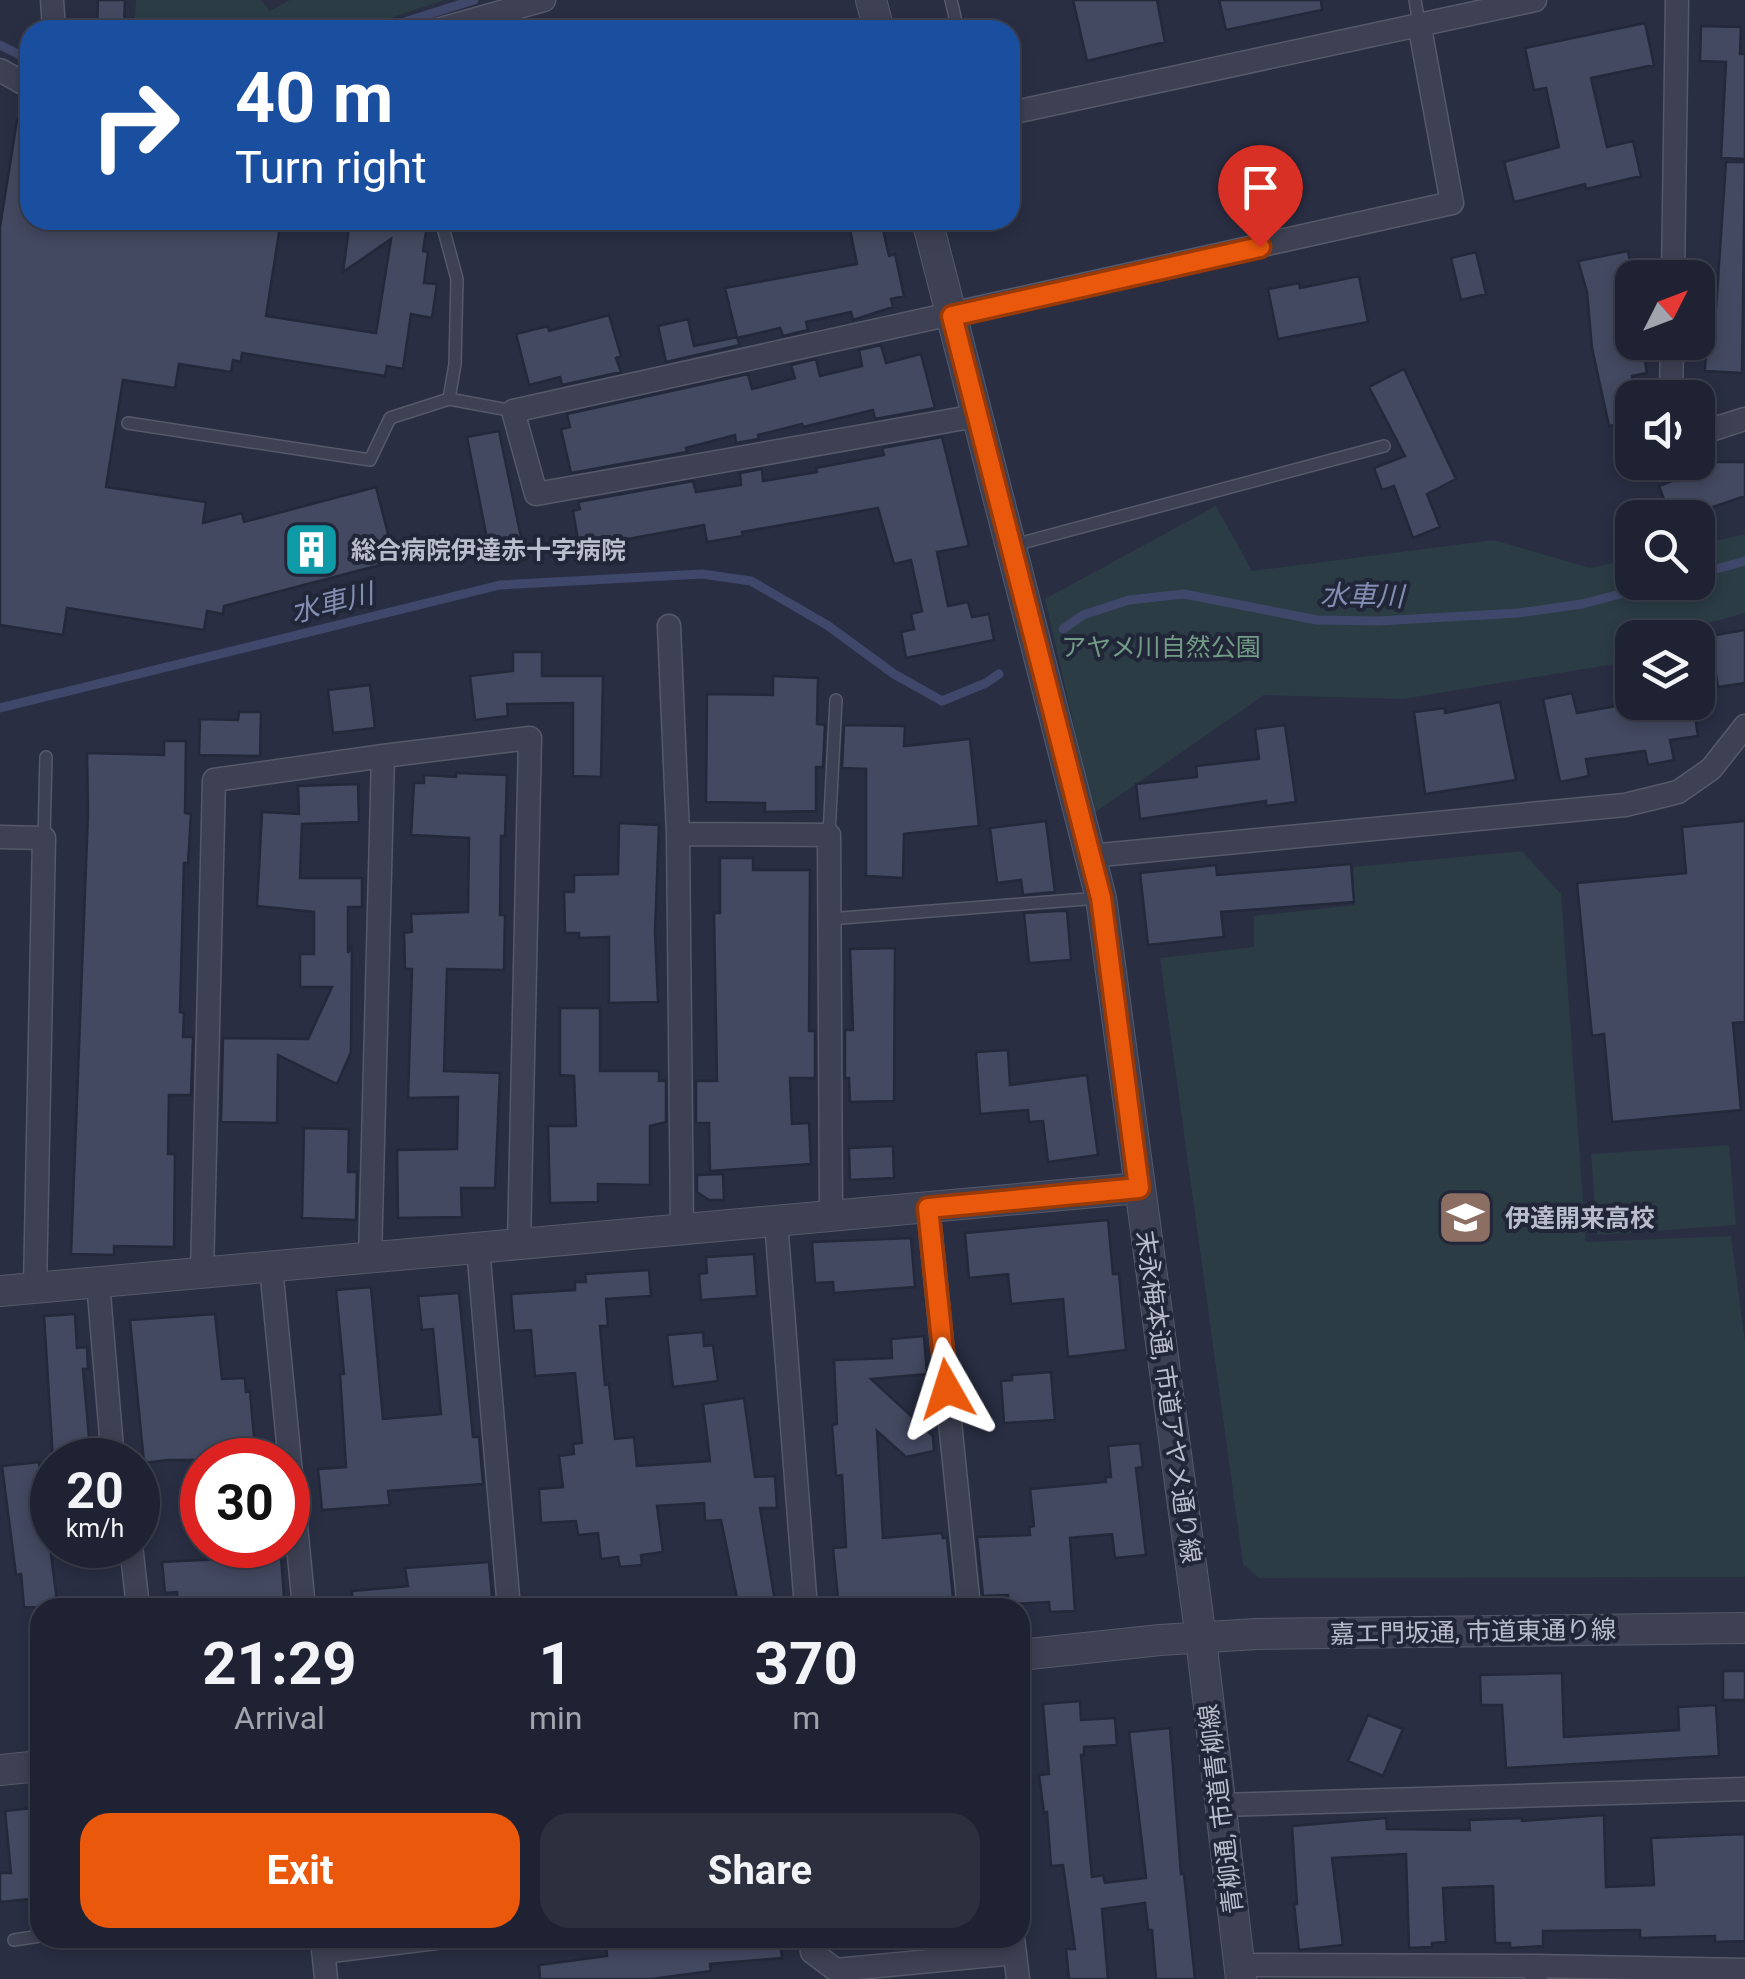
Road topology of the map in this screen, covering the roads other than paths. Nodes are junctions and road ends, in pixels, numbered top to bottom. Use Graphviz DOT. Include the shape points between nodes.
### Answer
graph roads {
  1 [pos="544,0"];
  2 [pos="1535,0"];
  3 [pos="1677,0"];
  4 [pos="1417,12"];
  5 [pos="473,20"];
  6 [pos="1020,110"];
  7 [pos="444,230"];
  8 [pos="930,230"];
  9 [pos="1673,260"];
  10 [pos="952,316"];
  11 [pos="449,399"];
  12 [pos="513,411"];
  13 [pos="976,416"];
  14 [pos="1745,419"];
  15 [pos="128,423"];
  16 [pos="1715,429"];
  17 [pos="1384,446"];
  18 [pos="1010,546"];
  19 [pos="669,626"];
  20 [pos="836,700"];
  21 [pos="1745,726"];
  22 [pos="383,756"];
  23 [pos="46,757"];
  24 [pos="678,834"];
  25 [pos="0,836"];
  26 [pos="829,836"];
  27 [pos="44,838"];
  28 [pos="1090,856"];
  29 [pos="1101,898"];
  30 [pos="829,919"];
  31 [pos="1139,1188"];
  32 [pos="928,1208"];
  33 [pos="831,1216"];
  34 [pos="776,1221"];
  35 [pos="682,1229"];
  36 [pos="519,1244"];
  37 [pos="478,1248"];
  38 [pos="370,1258"];
  39 [pos="270,1266"];
  40 [pos="202,1273"];
  41 [pos="98,1282"];
  42 [pos="36,1288"];
  43 [pos="0,1291"];
  44 [pos="112,1438"];
  45 [pos="134,1568"];
  46 [pos="137,1598"];
  47 [pos="303,1598"];
  48 [pos="508,1598"];
  49 [pos="805,1598"];
  50 [pos="969,1598"];
  51 [pos="1745,1628"];
  52 [pos="1202,1639"];
  53 [pos="1030,1654"];
  54 [pos="30,1767"];
  55 [pos="0,1770"];
  56 [pos="1745,1789"];
  57 [pos="1220,1806"];
  58 [pos="30,1938"];
  59 [pos="14,1940"];
  60 [pos="322,1948"];
  61 [pos="811,1948"];
  62 [pos="1002,1948"];
  63 [pos="1014,1948"];
  64 [pos="1745,1970"];
  65 [pos="1240,1972"];
  66 [pos="1536,1972"];
  67 [pos="844,1974"];
  68 [pos="326,1979"];
  69 [pos="1018,1979"];
  1 -- 5 [label="street"];
  2 -- 4 [label="street"];
  3 -- 9 [label="street"];
  4 -- 6 [label="street"];
  4 -- 10 [label="street" via="1452,203"];
  7 -- 11 [label="lane" via="457,279"];
  8 -- 10 [label="street, 末永梅本通, 市道アヤメ通り線"];
  10 -- 12 [label="street"];
  10 -- 13 [label="street, 末永梅本通, 市道アヤメ通り線"];
  11 -- 12 [label="lane"];
  11 -- 15 [label="lane" via="390,418 370,460"];
  12 -- 13 [label="street" via="536,494"];
  13 -- 18 [label="street, 末永梅本通, 市道アヤメ通り線"];
  14 -- 16 [label="street"];
  17 -- 18 [label="lane"];
  18 -- 28 [label="street, 末永梅本通, 市道アヤメ通り線"];
  19 -- 24 [label="street"];
  20 -- 26 [label="lane"];
  21 -- 28 [label="street" via="1711,769 1678,792 1625,806"];
  22 -- 36 [label="street" via="530,738"];
  22 -- 38 [label="street"];
  22 -- 40 [label="street" via="214,780"];
  23 -- 27 [label="lane"];
  24 -- 26 [label="street"];
  24 -- 35 [label="street"];
  25 -- 27 [label="street"];
  26 -- 30 [label="street"];
  27 -- 42 [label="street"];
  28 -- 29 [label="street, 末永梅本通, 市道アヤメ通り線"];
  29 -- 30 [label="lane"];
  29 -- 31 [label="street, 末永梅本通, 市道アヤメ通り線"];
  30 -- 33 [label="street"];
  31 -- 32 [label="street"];
  31 -- 52 [label="street, 末永梅本通, 市道アヤメ通り線"];
  32 -- 33 [label="street"];
  32 -- 50 [label="street"];
  33 -- 34 [label="street"];
  34 -- 35 [label="street"];
  34 -- 49 [label="street"];
  35 -- 36 [label="street"];
  36 -- 37 [label="street"];
  37 -- 38 [label="street"];
  37 -- 48 [label="street"];
  38 -- 39 [label="street"];
  39 -- 40 [label="street"];
  39 -- 47 [label="street"];
  40 -- 41 [label="street"];
  41 -- 42 [label="street"];
  41 -- 44 [label="street"];
  42 -- 43 [label="street"];
  45 -- 46 [label="street"];
  51 -- 52 [label="street, 嘉エ門坂通, 市道東通り線"];
  52 -- 53 [label="street, 嘉エ門坂通, 市道東通り線"];
  52 -- 57 [label="street, 青柳通, 市道青柳線"];
  54 -- 55 [label="street"];
  56 -- 57 [label="street"];
  57 -- 65 [label="street, 青柳通, 市道青柳線"];
  58 -- 59 [label="lane"];
  60 -- 68 [label="street"];
  61 -- 67 [label="street"];
  62 -- 67 [label="street"];
  63 -- 69 [label="street"];
  64 -- 66 [label="street"];
  65 -- 66 [label="street"];
}
